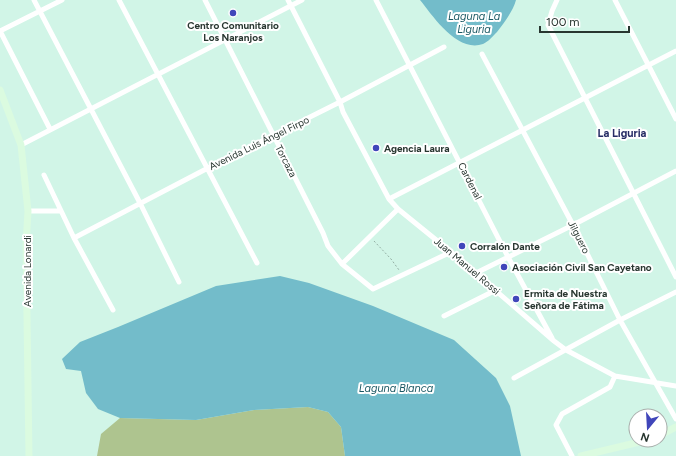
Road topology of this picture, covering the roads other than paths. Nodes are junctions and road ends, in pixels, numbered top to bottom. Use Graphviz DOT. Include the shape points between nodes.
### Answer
graph roads {
  1 [pos="34,0"];
  2 [pos="62,0"];
  3 [pos="119,0"];
  4 [pos="204,0"];
  5 [pos="288,0"];
  6 [pos="302,0"];
  7 [pos="376,0"];
  8 [pos="557,0"];
  9 [pos="615,0"];
  10 [pos="292,6"];
  11 [pos="40,12"];
  12 [pos="0,31"];
  13 [pos="226,40"];
  14 [pos="444,47"];
  15 [pos="676,50"];
  16 [pos="482,54"];
  17 [pos="648,65"];
  18 [pos="409,66"];
  19 [pos="159,75"];
  20 [pos="0,90"];
  21 [pos="585,98"];
  22 [pos="340,102"];
  23 [pos="90,109"];
  24 [pos="676,119"];
  25 [pos="50,128"];
  26 [pos="522,130"];
  27 [pos="273,136"];
  28 [pos="21,145"];
  29 [pos="460,162"];
  30 [pos="208,168"];
  31 [pos="676,171"];
  32 [pos="44,176"];
  33 [pos="634,192"];
  34 [pos="389,199"];
  35 [pos="140,203"];
  36 [pos="398,209"];
  37 [pos="28,211"];
  38 [pos="61,211"];
  39 [pos="573,225"];
  40 [pos="74,238"];
  41 [pos="451,252"];
  42 [pos="508,257"];
  43 [pos="257,263"];
  44 [pos="342,264"];
  45 [pos="476,273"];
  46 [pos="676,277"];
  47 [pos="179,282"];
  48 [pos="496,290"];
  49 [pos="676,292"];
  50 [pos="113,310"];
  51 [pos="444,316"];
  52 [pos="620,320"];
  53 [pos="554,341"];
  54 [pos="566,350"];
  55 [pos="615,376"];
  56 [pos="514,378"];
  57 [pos="656,383"];
  58 [pos="676,386"];
  59 [pos="676,419"];
  60 [pos="628,445"];
  61 [pos="29,456"];
  62 [pos="572,456"];
  63 [pos="581,456"];
  1 -- 11 [label="street"];
  2 -- 11 [label="street"];
  3 -- 19 [label="street"];
  4 -- 13 [label="street, Torcaza"];
  5 -- 10 [label="street, Juan Manuel Rossi"];
  6 -- 10 [label="street"];
  7 -- 18 [label="street, Cardenal"];
  8 -- 21 [label="street" via="548,25"];
  9 -- 17 [label="street"];
  10 -- 13 [label="street"];
  10 -- 22 [label="street, Juan Manuel Rossi"];
  11 -- 12 [label="street"];
  11 -- 23 [label="street"];
  12 -- 25 [label="street"];
  13 -- 19 [label="street"];
  13 -- 27 [label="street, Torcaza"];
  14 -- 18 [label="street, Avenida Luis Ángel Firpo"];
  15 -- 17 [label="street"];
  16 -- 26 [label="street, Jilguero"];
  17 -- 21 [label="street"];
  17 -- 24 [label="street"];
  18 -- 22 [label="street, Avenida Luis Ángel Firpo"];
  18 -- 29 [label="street, Cardenal"];
  19 -- 23 [label="street"];
  19 -- 30 [label="street"];
  20 -- 28 [label="street, Avenida Lonardi"];
  21 -- 26 [label="street"];
  21 -- 33 [label="street"];
  22 -- 27 [label="street, Avenida Luis Ángel Firpo"];
  22 -- 34 [label="street, Juan Manuel Rossi"];
  23 -- 25 [label="street"];
  23 -- 35 [label="street"];
  25 -- 28 [label="street"];
  26 -- 29 [label="street"];
  26 -- 39 [label="street, Jilguero"];
  27 -- 30 [label="street, Avenida Luis Ángel Firpo"];
  27 -- 44 [label="street, Torcaza" via="328,246"];
  28 -- 37 [label="street, Avenida Lonardi"];
  29 -- 34 [label="street"];
  29 -- 42 [label="street, Cardenal"];
  30 -- 35 [label="street, Avenida Luis Ángel Firpo"];
  30 -- 43 [label="street"];
  31 -- 33 [label="street"];
  32 -- 38 [label="street"];
  33 -- 39 [label="street"];
  33 -- 46 [label="street"];
  34 -- 36 [label="street, Juan Manuel Rossi"];
  35 -- 40 [label="street, Avenida Luis Ángel Firpo"];
  35 -- 47 [label="street"];
  36 -- 41 [label="street, Juan Manuel Rossi"];
  36 -- 44 [label="street"];
  37 -- 38 [label="street"];
  37 -- 61 [label="street, Avenida Lonardi" via="26,245"];
  38 -- 40 [label="street"];
  39 -- 42 [label="street"];
  39 -- 52 [label="street, Jilguero"];
  40 -- 50 [label="street"];
  41 -- 44 [label="street, Torcaza" via="373,289"];
  41 -- 45 [label="street, Juan Manuel Rossi"];
  42 -- 45 [label="street"];
  42 -- 53 [label="street, Cardenal"];
  45 -- 48 [label="street, Juan Manuel Rossi"];
  48 -- 51 [label="street"];
  48 -- 53 [label="street, Juan Manuel Rossi"];
  49 -- 52 [label="street"];
  52 -- 54 [label="street"];
  52 -- 57 [label="street, Jilguero"];
  53 -- 54 [label="street, Juan Manuel Rossi"];
  54 -- 55 [label="street, Juan Manuel Rossi"];
  54 -- 56 [label="street"];
  55 -- 57 [label="street, Juan Manuel Rossi"];
  55 -- 62 [label="street" via="610,387 562,414 556,425"];
  57 -- 58 [label="street, Juan Manuel Rossi"];
  57 -- 59 [label="street, Jilguero"];
  60 -- 63 [label="street"];
}
